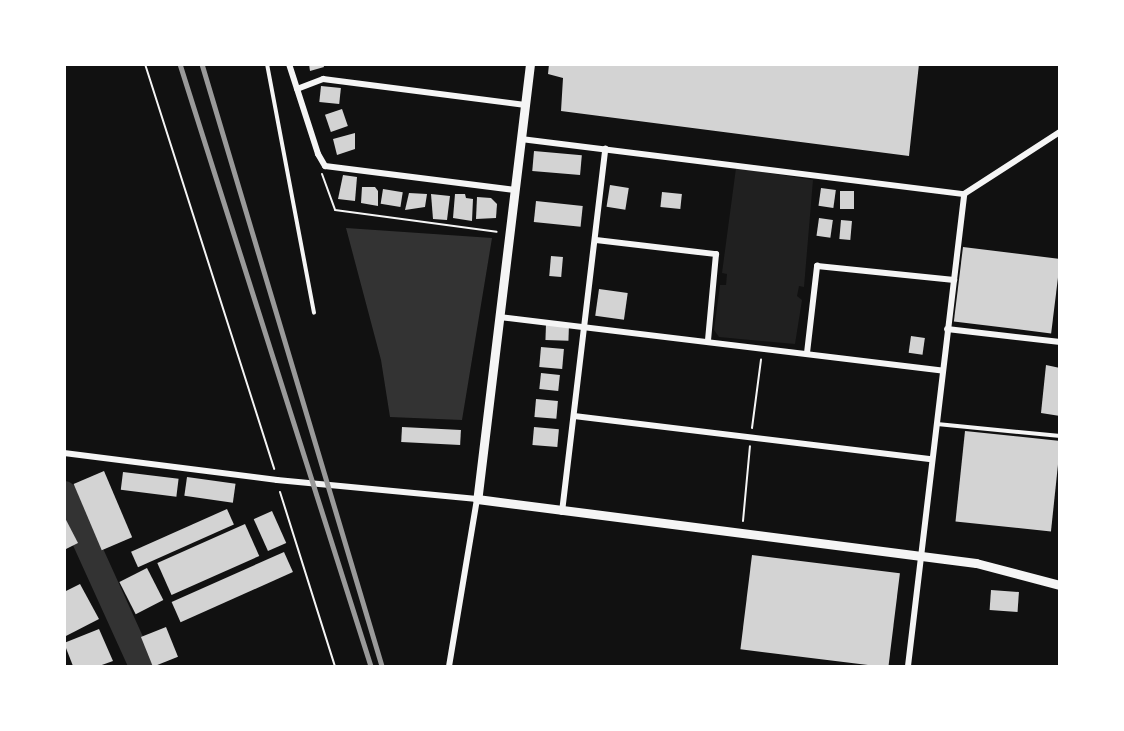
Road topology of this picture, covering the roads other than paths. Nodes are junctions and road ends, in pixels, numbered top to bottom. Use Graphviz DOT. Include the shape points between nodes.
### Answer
graph roads {
  1 [pos="267,64"];
  2 [pos="289,64"];
  3 [pos="530,64"];
  4 [pos="297,89"];
  5 [pos="525,105"];
  6 [pos="1059,132"];
  7 [pos="521,139"];
  8 [pos="605,149"];
  9 [pos="515,190"];
  10 [pos="964,194"];
  11 [pos="596,240"];
  12 [pos="954,280"];
  13 [pos="315,313"];
  14 [pos="499,316"];
  15 [pos="585,327"];
  16 [pos="947,329"];
  17 [pos="708,340"];
  18 [pos="1059,342"];
  19 [pos="807,353"];
  20 [pos="942,371"];
  21 [pos="574,416"];
  22 [pos="936,423"];
  23 [pos="1059,436"];
  24 [pos="64,453"];
  25 [pos="931,459"];
  26 [pos="477,499"];
  27 [pos="561,512"];
  28 [pos="922,556"];
  29 [pos="1059,585"];
  30 [pos="450,666"];
  31 [pos="908,666"];
  1 -- 13 [label="lane"];
  2 -- 4 [label="street"];
  3 -- 5 [label="street"];
  4 -- 5 [label="street" via="323,79"];
  4 -- 9 [label="street" via="325,166"];
  5 -- 7 [label="street"];
  6 -- 10 [label="street"];
  7 -- 8 [label="street"];
  7 -- 9 [label="street"];
  8 -- 10 [label="street"];
  8 -- 11 [label="street"];
  9 -- 14 [label="street"];
  10 -- 12 [label="street"];
  11 -- 15 [label="street"];
  11 -- 17 [label="street" via="716,254"];
  12 -- 16 [label="street"];
  12 -- 19 [label="street" via="817,266"];
  14 -- 15 [label="street"];
  14 -- 26 [label="street"];
  15 -- 17 [label="street"];
  15 -- 21 [label="street"];
  16 -- 18 [label="street"];
  16 -- 20 [label="street"];
  17 -- 19 [label="street"];
  19 -- 20 [label="street"];
  20 -- 22 [label="street"];
  21 -- 25 [label="street"];
  21 -- 27 [label="street"];
  22 -- 23 [label="lane"];
  22 -- 25 [label="street"];
  24 -- 26 [label="street" via="277,480"];
  25 -- 28 [label="street"];
  26 -- 27 [label="street"];
  26 -- 30 [label="street"];
  27 -- 28 [label="street"];
  28 -- 29 [label="street" via="976,563"];
  28 -- 31 [label="street"];
}
